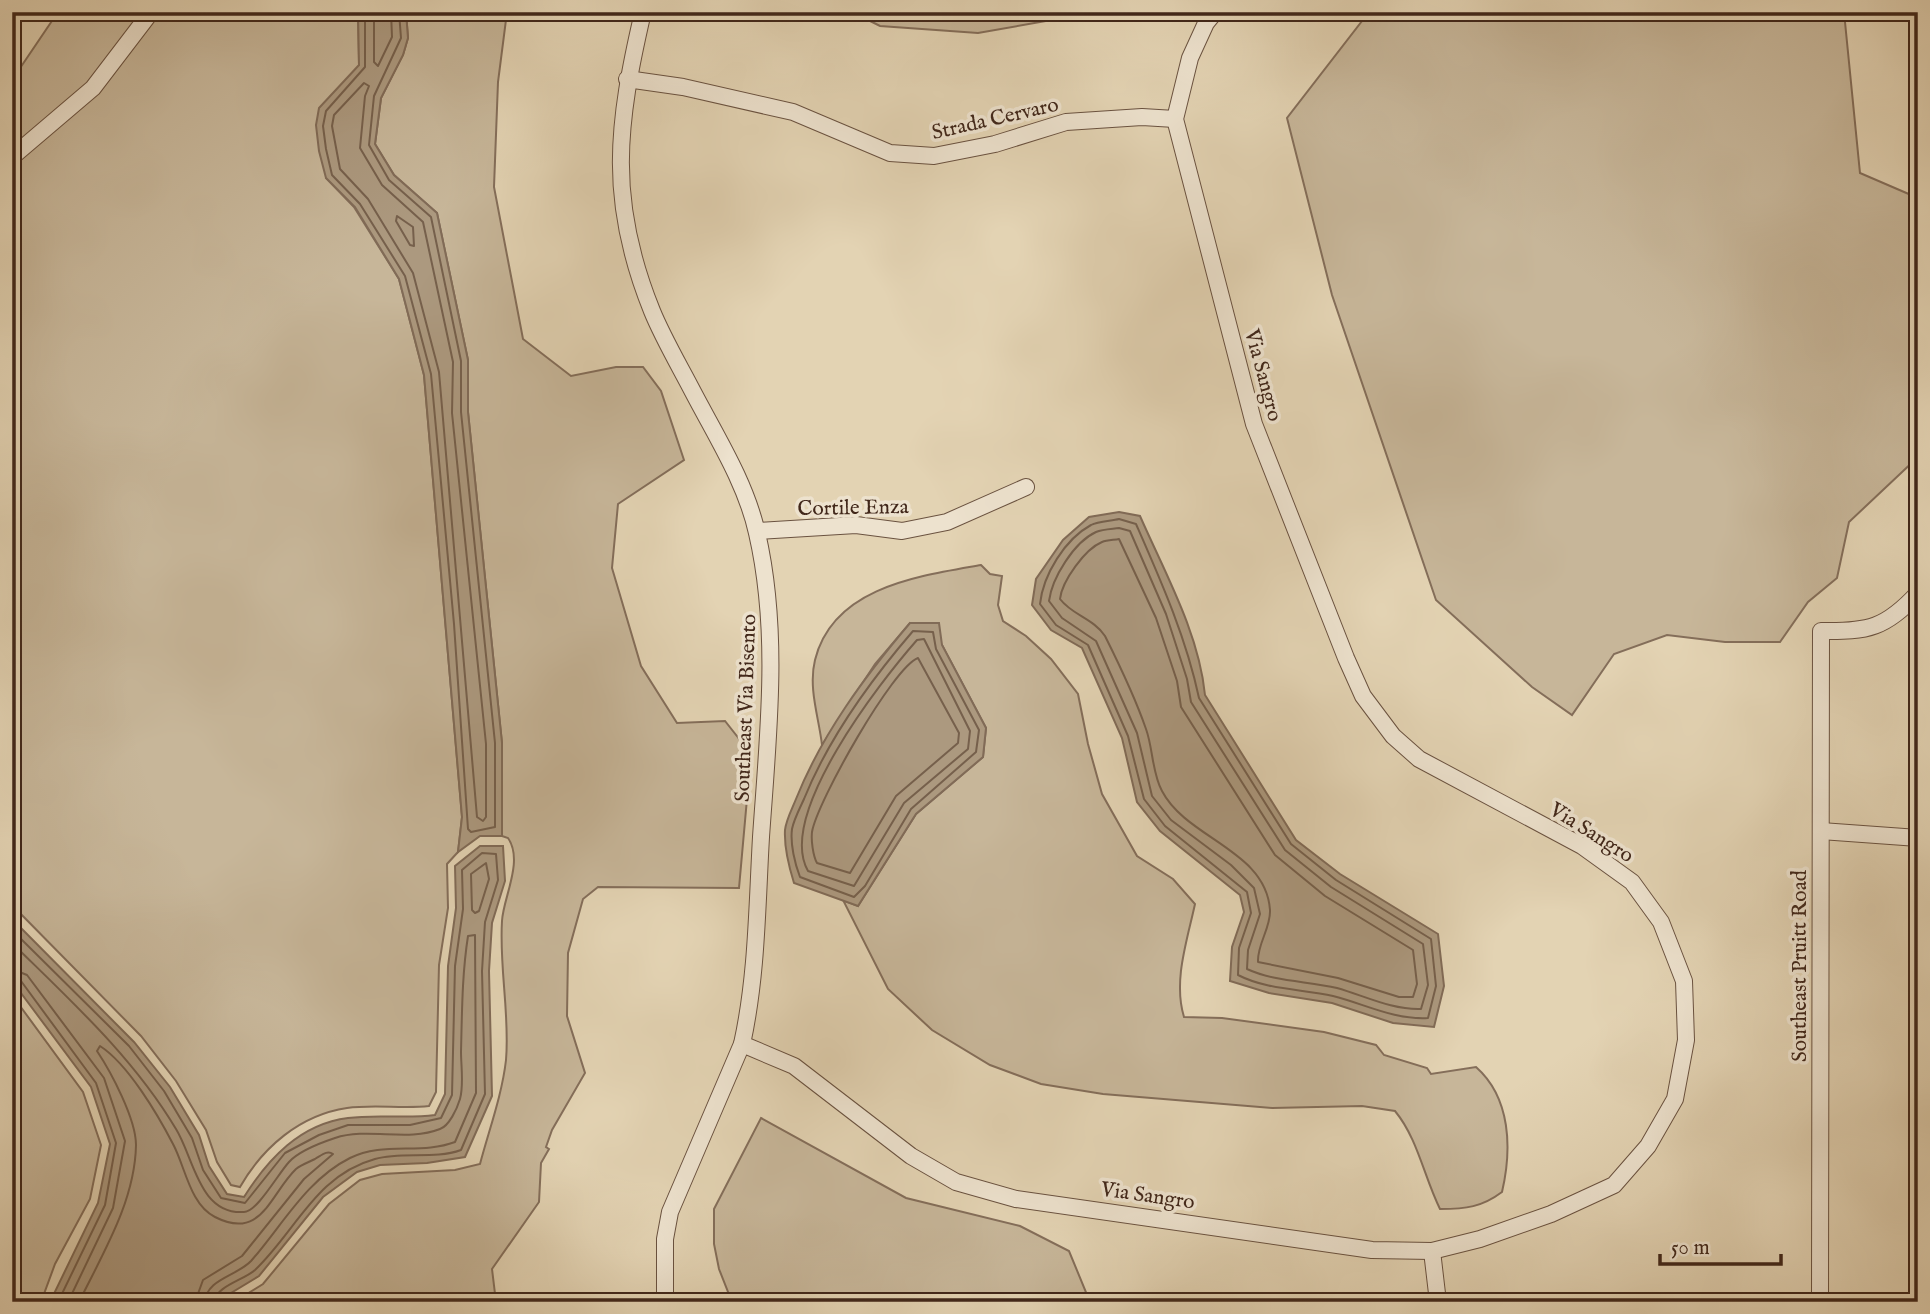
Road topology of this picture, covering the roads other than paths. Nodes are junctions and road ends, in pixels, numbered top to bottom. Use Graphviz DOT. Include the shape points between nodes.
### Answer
graph roads {
  1 [pos="151,12"];
  2 [pos="643,12"];
  3 [pos="1215,12"];
  4 [pos="627,79"];
  5 [pos="1175,119"];
  6 [pos="12,157"];
  7 [pos="1026,487"];
  8 [pos="757,531"];
  9 [pos="1918,593"];
  10 [pos="1821,831"];
  11 [pos="1918,838"];
  12 [pos="742,1044"];
  13 [pos="1432,1251"];
  14 [pos="665,1295"];
  15 [pos="1438,1302"];
  16 [pos="1820,1302"];
  1 -- 6 [label="street" via="93,88"];
  2 -- 4 [label="street, Southeast Via Bisento"];
  3 -- 5 [label="street, Via Sangro" via="1190,58"];
  4 -- 5 [label="street, Strada Cervaro" via="793,112 890,153 934,156 995,144 1066,122"];
  4 -- 8 [label="street, Southeast Via Bisento" via="620,162 623,208 634,260 652,312 741,487"];
  5 -- 13 [label="street, Via Sangro" via="1254,424 1363,696 1393,736 1419,759 1582,846 1632,881 1661,922 1684,981 1686,1040 1675,1099 1648,1146 1614,1185 1552,1214"];
  7 -- 8 [label="street, Cortile Enza" via="947,522 902,531 856,525"];
  8 -- 12 [label="street, Southeast Via Bisento" via="769,605 771,670 753,974"];
  9 -- 10 [label="street, Southeast Pruitt Road" via="1897,615 1878,625 1856,632 1821,631"];
  10 -- 11 [label="street"];
  10 -- 16 [label="street, Southeast Pruitt Road"];
  12 -- 13 [label="street, Via Sangro" via="794,1066 911,1156 956,1182 1016,1199 1372,1250"];
  12 -- 14 [label="street, Southeast Via Bisento" via="670,1212"];
  13 -- 15 [label="street"];
}
